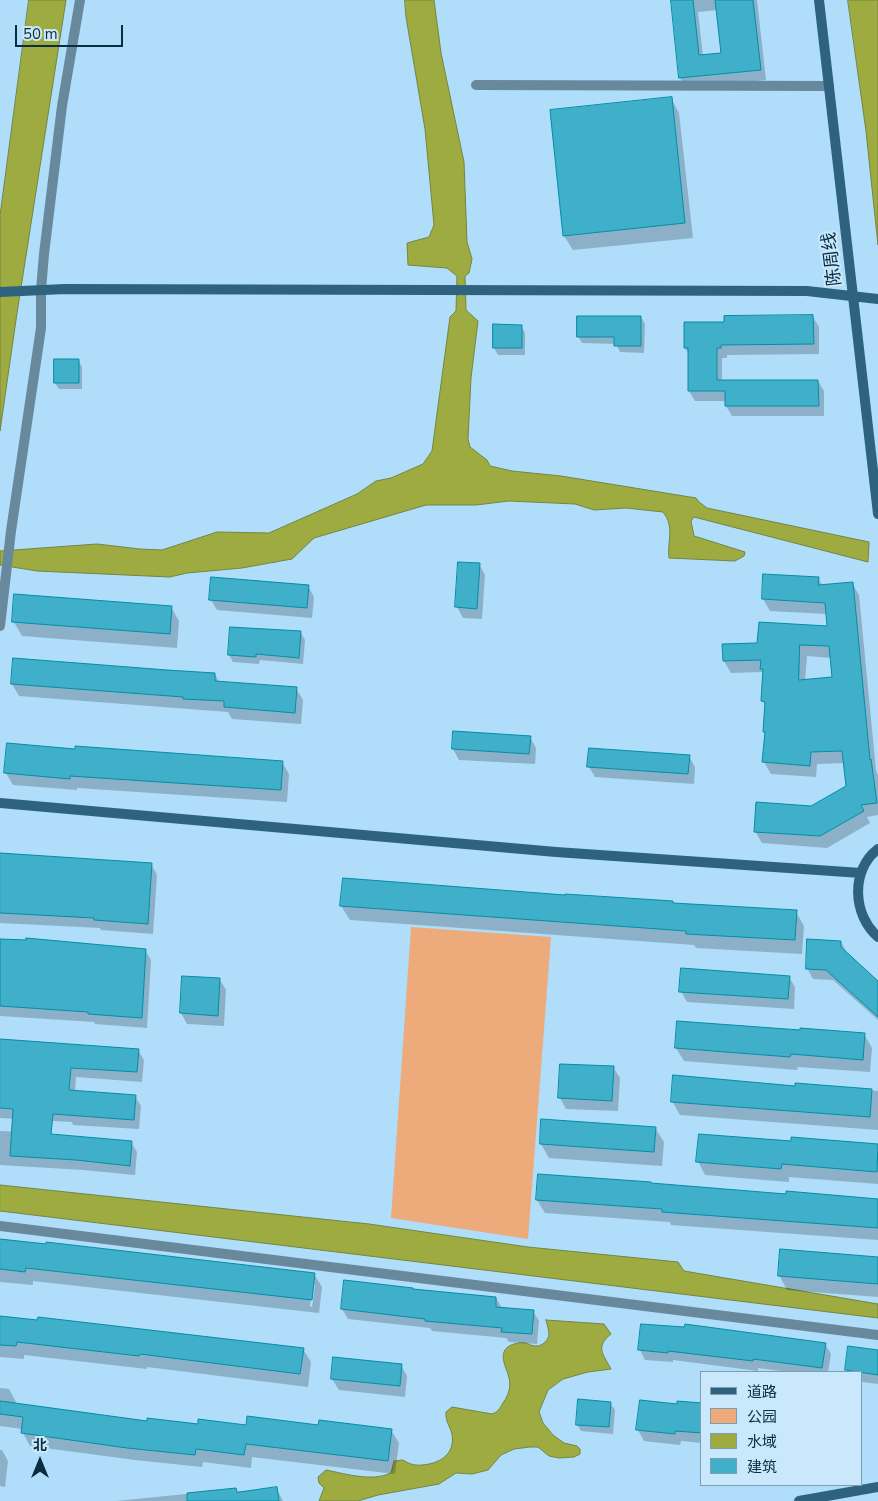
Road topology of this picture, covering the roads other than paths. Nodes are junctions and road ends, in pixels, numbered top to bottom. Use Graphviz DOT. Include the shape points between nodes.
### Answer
graph roads {
  1 [pos="80,0"];
  2 [pos="819,0"];
  3 [pos="476,85"];
  4 [pos="829,86"];
  5 [pos="36,290"];
  6 [pos="0,292"];
  7 [pos="854,296"];
  8 [pos="878,299"];
  9 [pos="878,514"];
  10 [pos="0,626"];
  11 [pos="0,803"];
  12 [pos="878,849"];
  13 [pos="861,873"];
  14 [pos="878,937"];
  15 [pos="0,1226"];
  16 [pos="878,1335"];
  17 [pos="878,1487"];
  18 [pos="835,1498"];
  19 [pos="799,1501"];
  1 -- 5 [label="street"];
  2 -- 4 [label="street, 陈周线"];
  3 -- 4 [label="street"];
  4 -- 7 [label="street, 陈周线"];
  5 -- 6 [label="street"];
  5 -- 7 [label="street" via="807,291"];
  5 -- 10 [label="street" via="41,328"];
  7 -- 8 [label="street"];
  7 -- 9 [label="street, 陈周线"];
  11 -- 13 [label="street" via="556,852"];
  12 -- 13 [label="street"];
  13 -- 14 [label="street" via="858,893 861,913"];
  15 -- 16 [label="street"];
  17 -- 18 [label="street"];
  18 -- 19 [label="street"];
}
